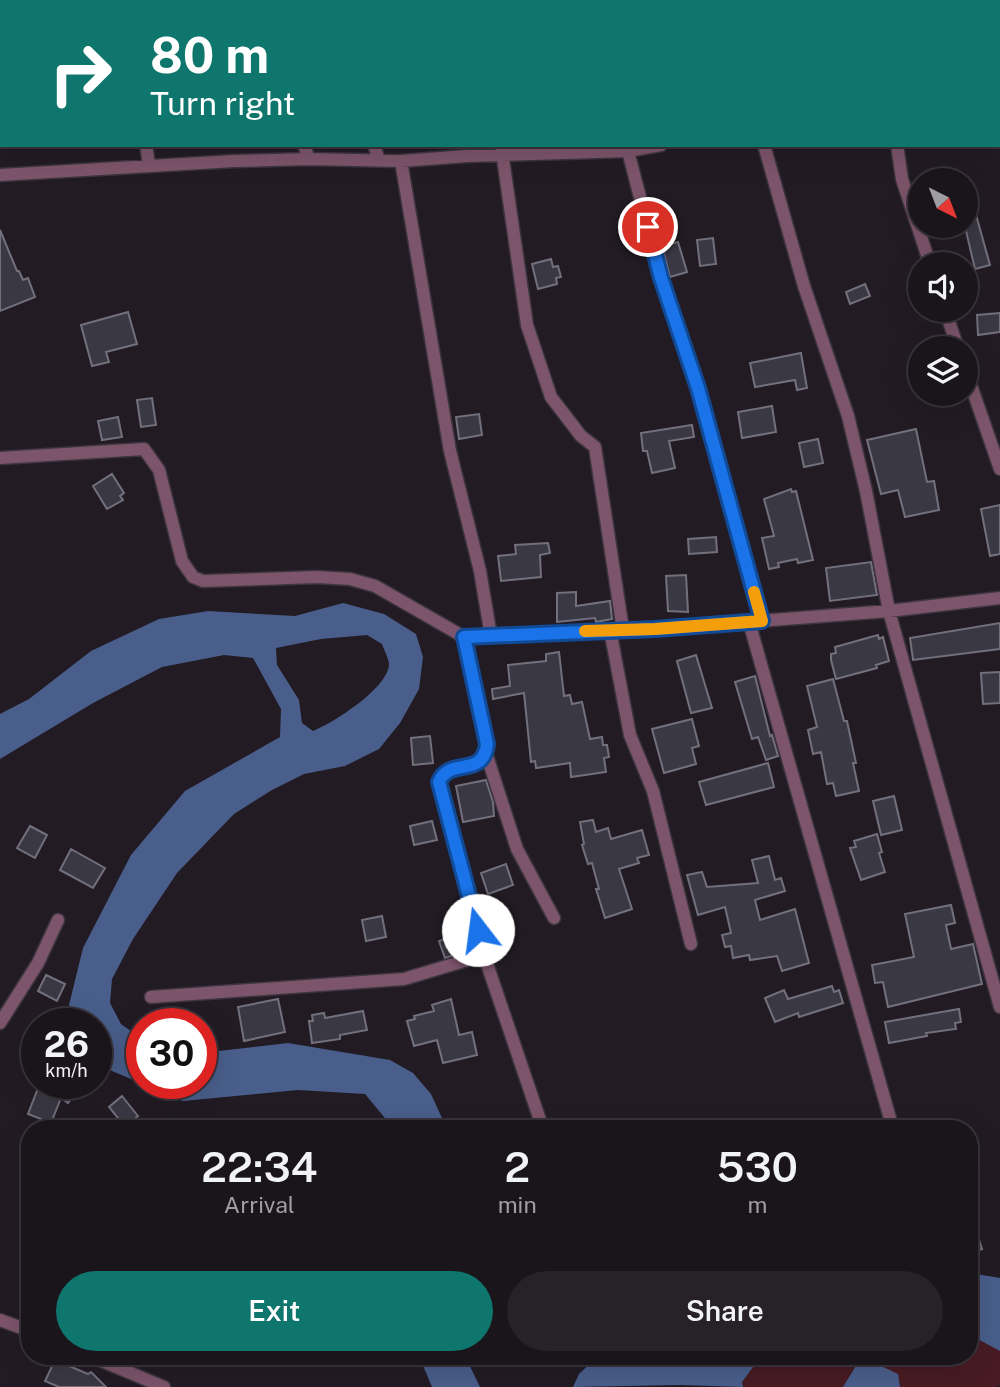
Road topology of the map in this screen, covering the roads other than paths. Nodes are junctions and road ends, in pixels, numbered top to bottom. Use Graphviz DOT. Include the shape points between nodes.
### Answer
graph roads {
  1 [pos="146,147"];
  2 [pos="305,147"];
  3 [pos="375,147"];
  4 [pos="650,147"];
  5 [pos="765,147"];
  6 [pos="897,147"];
  7 [pos="502,150"];
  8 [pos="628,151"];
  9 [pos="309,159"];
  10 [pos="379,160"];
  11 [pos="401,161"];
  12 [pos="149,165"];
  13 [pos="0,175"];
  14 [pos="926,252"];
  15 [pos="978,406"];
  16 [pos="0,458"];
  17 [pos="1000,469"];
  18 [pos="1000,598"];
  19 [pos="889,611"];
  20 [pos="756,621"];
  21 [pos="617,630"];
  22 [pos="491,636"];
  23 [pos="464,637"];
  24 [pos="486,753"];
  25 [pos="554,918"];
  26 [pos="58,920"];
  27 [pos="691,944"];
  28 [pos="484,955"];
  29 [pos="151,997"];
  30 [pos="1000,1007"];
  31 [pos="0,1023"];
  32 [pos="540,1120"];
  33 [pos="891,1120"];
  34 [pos="0,1320"];
  35 [pos="21,1328"];
  36 [pos="111,1365"];
  37 [pos="164,1387"];
  1 -- 12 [label="street"];
  2 -- 9 [label="street"];
  3 -- 10 [label="street"];
  4 -- 8 [label="street"];
  5 -- 19 [label="street" via="804,286 848,416"];
  6 -- 14 [label="street" via="902,179"];
  7 -- 8 [label="street"];
  7 -- 11 [label="street"];
  7 -- 21 [label="street" via="527,325 551,397 595,447"];
  8 -- 20 [label="street" via="661,278 698,388"];
  9 -- 10 [label="street"];
  9 -- 12 [label="street"];
  10 -- 11 [label="street"];
  11 -- 22 [label="street" via="450,452"];
  12 -- 13 [label="street"];
  15 -- 17 [label="street"];
  16 -- 23 [label="street" via="144,449 159,470 183,561 193,577 203,581 350,579 375,586"];
  18 -- 19 [label="street"];
  19 -- 20 [label="street"];
  19 -- 30 [label="street"];
  20 -- 21 [label="street"];
  20 -- 33 [label="street"];
  21 -- 22 [label="street"];
  21 -- 27 [label="street" via="631,735 653,791"];
  22 -- 23 [label="street"];
  23 -- 24 [label="street"];
  24 -- 25 [label="street" via="517,849"];
  24 -- 28 [label="street" via="480,762 451,769 439,782"];
  26 -- 31 [label="street" via="38,963"];
  28 -- 29 [label="street" via="404,979"];
  28 -- 32 [label="street"];
  34 -- 35 [label="street"];
  36 -- 37 [label="street"];
}
